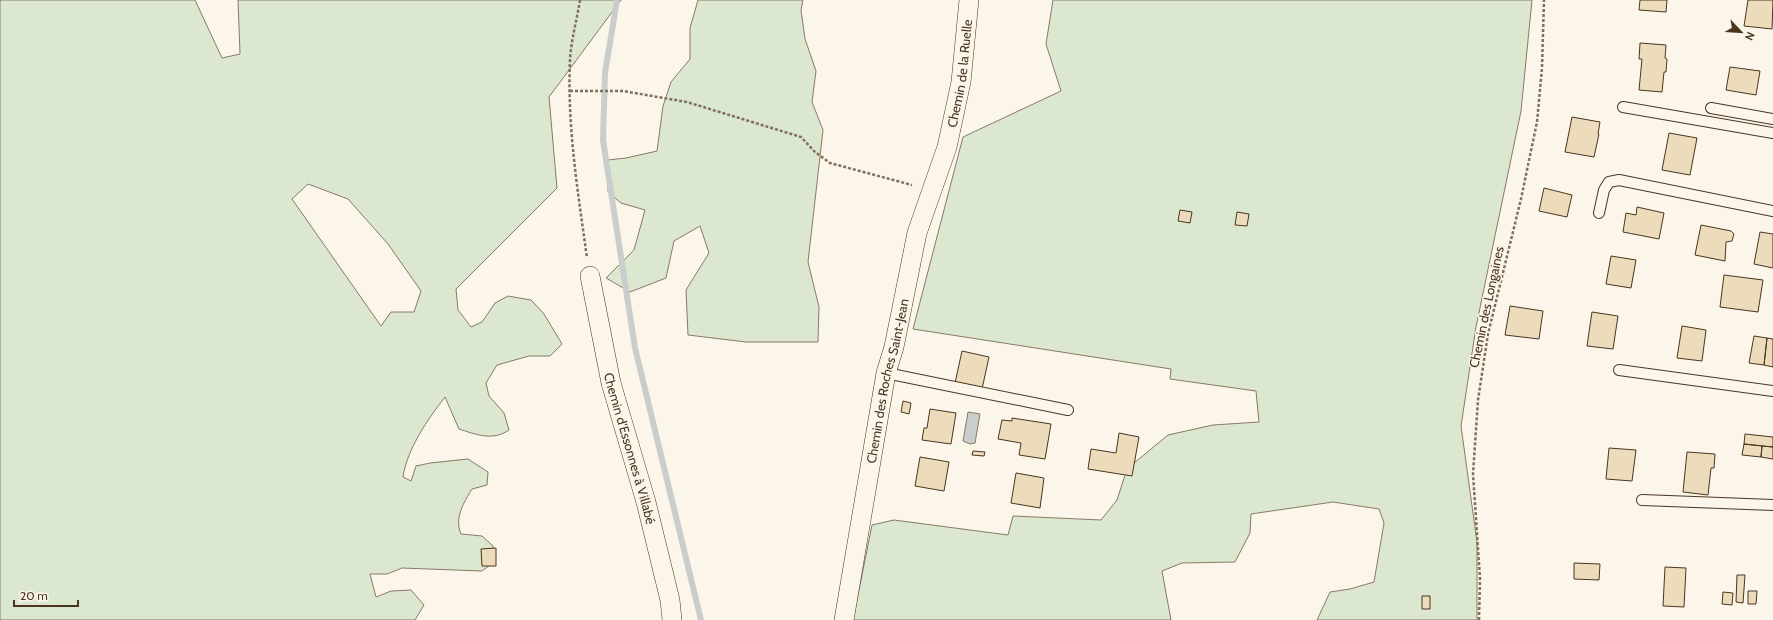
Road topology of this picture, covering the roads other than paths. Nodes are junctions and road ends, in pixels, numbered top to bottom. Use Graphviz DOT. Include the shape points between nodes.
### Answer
graph roads {
  1 [pos="969,0"];
  2 [pos="1623,107"];
  3 [pos="1711,108"];
  4 [pos="1773,119"];
  5 [pos="1773,133"];
  6 [pos="947,147"];
  7 [pos="1773,211"];
  8 [pos="1599,213"];
  9 [pos="590,276"];
  10 [pos="1619,370"];
  11 [pos="886,373"];
  12 [pos="1773,392"];
  13 [pos="1068,410"];
  14 [pos="1642,500"];
  15 [pos="1773,505"];
  16 [pos="672,620"];
  17 [pos="844,620"];
  1 -- 6 [label="street, Chemin de la Ruelle" via="961,82"];
  2 -- 5 [label="lane"];
  3 -- 4 [label="lane"];
  6 -- 11 [label="street, Chemin des Roches Saint-Jean" via="917,233 894,347"];
  7 -- 8 [label="lane" via="1619,180 1609,182 1604,190"];
  9 -- 16 [label="street, Chemin d'Essonnes à Villabé" via="611,383 646,502 670,600"];
  10 -- 12 [label="lane"];
  11 -- 13 [label="lane"];
  11 -- 17 [label="street, Chemin des Roches Saint-Jean"];
  14 -- 15 [label="lane"];
}
